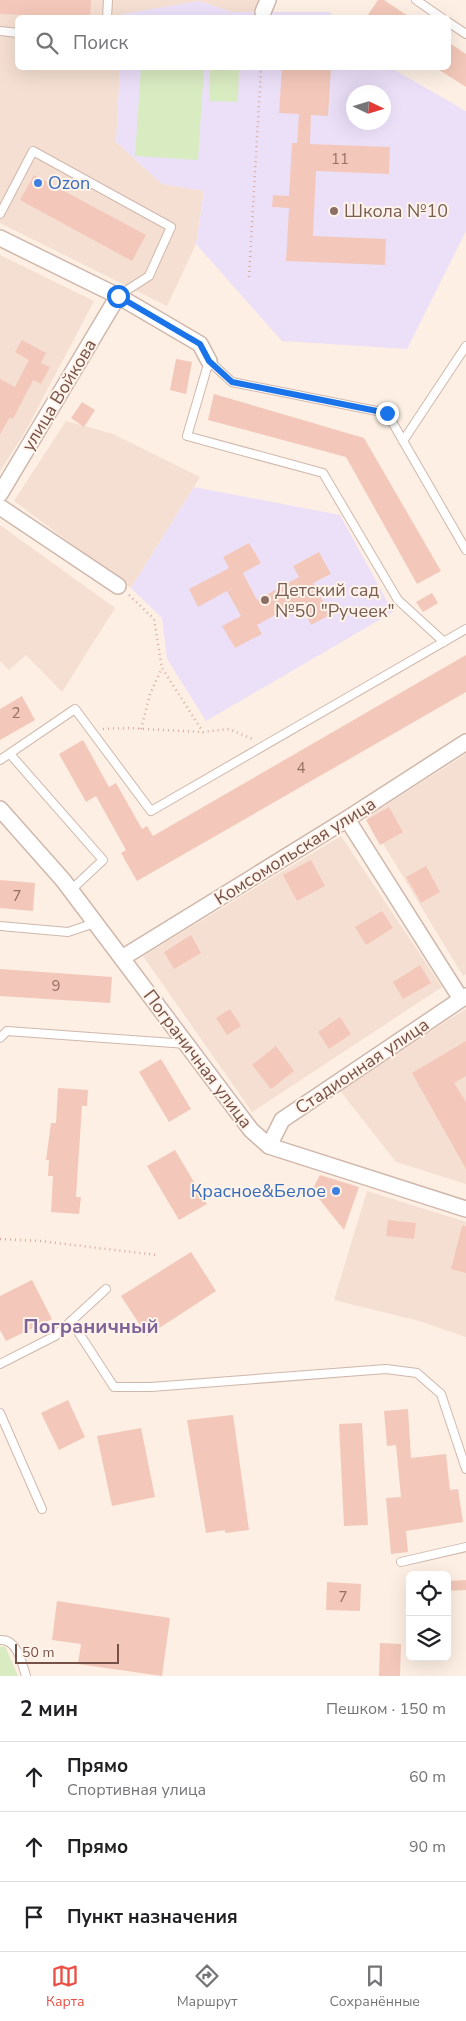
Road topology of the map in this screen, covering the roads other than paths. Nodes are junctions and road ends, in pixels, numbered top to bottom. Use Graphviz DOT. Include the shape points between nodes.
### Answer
graph roads {
  1 [pos="108,0"];
  2 [pos="416,0"];
  3 [pos="107,15"];
  4 [pos="438,15"];
  5 [pos="451,24"];
  6 [pos="0,31"];
  7 [pos="15,32"];
  8 [pos="466,34"];
  9 [pos="0,214"];
  10 [pos="0,238"];
  11 [pos="118,296"];
  12 [pos="466,346"];
  13 [pos="209,361"];
  14 [pos="403,441"];
  15 [pos="0,494"];
  16 [pos="0,507"];
  17 [pos="466,550"];
  18 [pos="118,586"];
  19 [pos="466,629"];
  20 [pos="444,642"];
  21 [pos="466,742"];
  22 [pos="10,754"];
  23 [pos="0,760"];
  24 [pos="0,809"];
  25 [pos="347,819"];
  26 [pos="71,890"];
  27 [pos="95,922"];
  28 [pos="0,926"];
  29 [pos="122,958"];
  30 [pos="464,997"];
  31 [pos="0,1038"];
  32 [pos="188,1044"];
  33 [pos="269,1146"];
  34 [pos="466,1209"];
  35 [pos="106,1289"];
  36 [pos="71,1321"];
  37 [pos="0,1364"];
  38 [pos="0,1413"];
  39 [pos="466,1469"];
  40 [pos="42,1509"];
  41 [pos="466,1547"];
  42 [pos="401,1562"];
  43 [pos="0,1640"];
  44 [pos="26,1676"];
  1 -- 3 [label="lane"];
  2 -- 4 [label="lane"];
  5 -- 8 [label="lane"];
  6 -- 7 [label="lane"];
  9 -- 11 [label="lane" via="33,151 170,227 149,276"];
  10 -- 11 [label="street"];
  11 -- 13 [label="street" via="200,344"];
  11 -- 15 [label="street, улица Войкова"];
  12 -- 14 [label="lane"];
  13 -- 14 [label="lane" via="232,382 387,413"];
  13 -- 20 [label="lane" via="187,436 324,473 398,600"];
  14 -- 17 [label="lane"];
  16 -- 18 [label="street"];
  19 -- 20 [label="lane"];
  20 -- 22 [label="lane" via="151,811 75,709"];
  21 -- 25 [label="street, Комсомольская улица"];
  22 -- 23 [label="lane"];
  22 -- 26 [label="lane" via="104,860"];
  24 -- 26 [label="street, Пограничная улица"];
  25 -- 29 [label="street, Комсомольская улица"];
  25 -- 30 [label="street"];
  26 -- 27 [label="street, Пограничная улица"];
  27 -- 28 [label="lane" via="68,932"];
  27 -- 29 [label="street, Пограничная улица"];
  29 -- 32 [label="street, Пограничная улица"];
  30 -- 33 [label="street, Стадионная улица" via="282,1120"];
  31 -- 32 [label="lane" via="7,1031"];
  32 -- 33 [label="street, Пограничная улица" via="251,1130"];
  33 -- 34 [label="street, Пограничная улица"];
  35 -- 36 [label="lane"];
  36 -- 37 [label="lane" via="55,1336"];
  36 -- 39 [label="lane" via="114,1387 386,1369 417,1373 441,1394"];
  38 -- 40 [label="lane"];
  41 -- 42 [label="lane"];
  43 -- 44 [label="lane" via="15,1646"];
}
